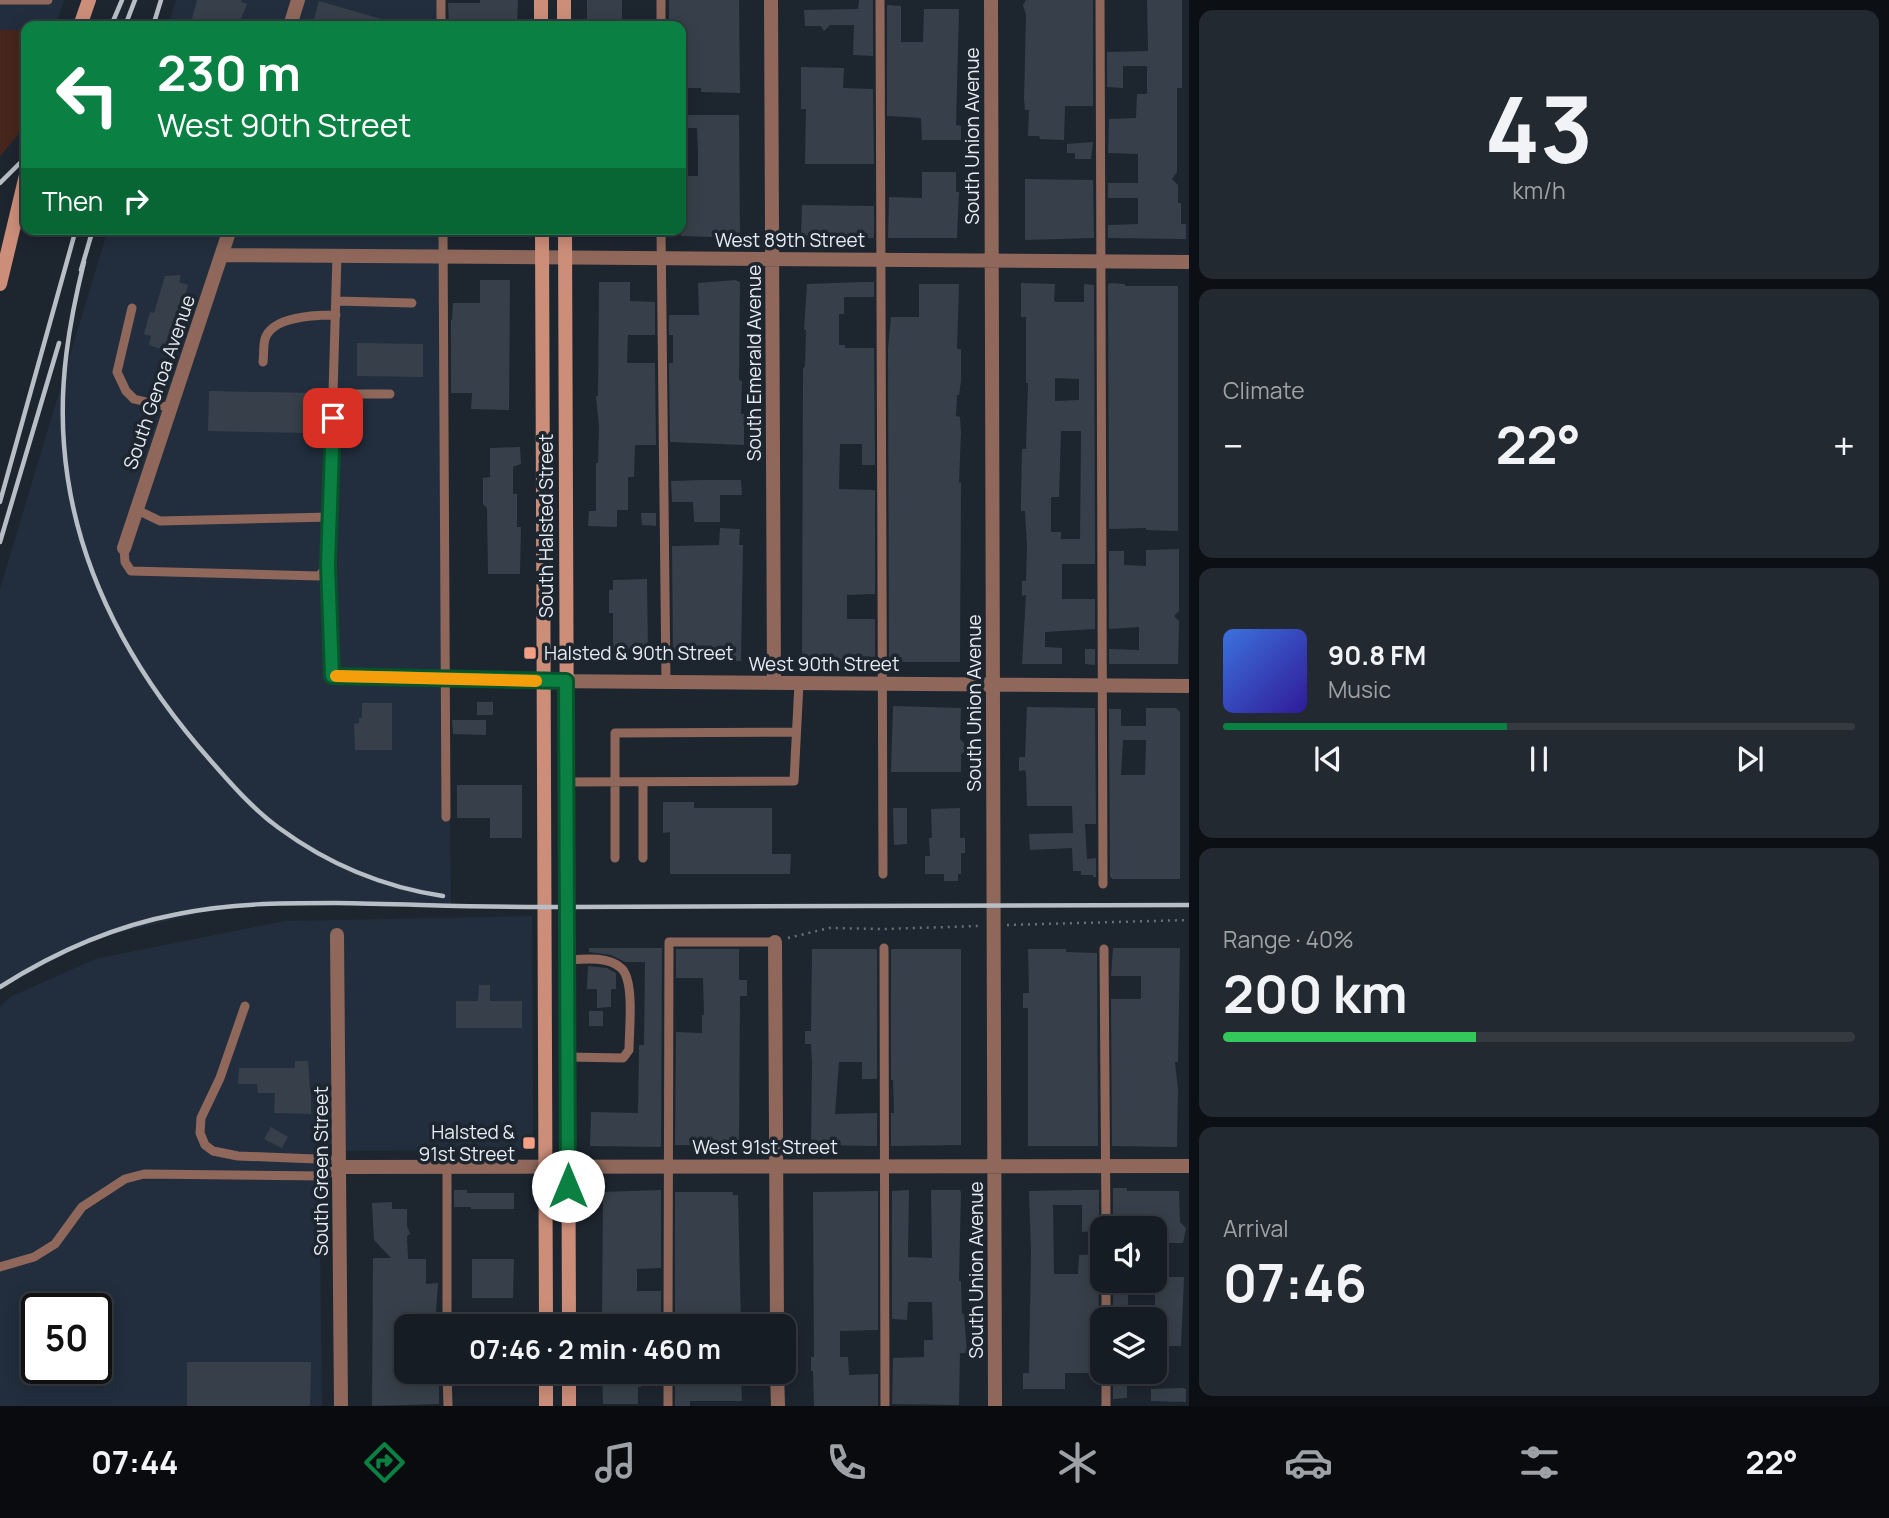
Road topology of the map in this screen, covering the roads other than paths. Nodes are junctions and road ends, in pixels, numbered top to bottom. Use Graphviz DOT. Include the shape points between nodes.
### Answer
graph roads {
  1 [pos="0,0"];
  2 [pos="48,0"];
  3 [pos="89,0"];
  4 [pos="298,0"];
  5 [pos="441,0"];
  6 [pos="541,0"];
  7 [pos="564,0"];
  8 [pos="661,0"];
  9 [pos="771,0"];
  10 [pos="880,0"];
  11 [pos="991,0"];
  12 [pos="1100,0"];
  13 [pos="82,21"];
  14 [pos="292,21"];
  15 [pos="441,21"];
  16 [pos="541,21"];
  17 [pos="564,21"];
  18 [pos="661,21"];
  19 [pos="21,193"];
  20 [pos="21,223"];
  21 [pos="228,235"];
  22 [pos="443,235"];
  23 [pos="542,235"];
  24 [pos="565,235"];
  25 [pos="661,235"];
  26 [pos="5,251"];
  27 [pos="222,255"];
  28 [pos="337,255"];
  29 [pos="443,256"];
  30 [pos="542,257"];
  31 [pos="565,257"];
  32 [pos="661,258"];
  33 [pos="772,259"];
  34 [pos="882,260"];
  35 [pos="992,261"];
  36 [pos="1100,262"];
  37 [pos="1189,262"];
  38 [pos="0,284"];
  39 [pos="336,302"];
  40 [pos="412,303"];
  41 [pos="132,308"];
  42 [pos="336,315"];
  43 [pos="263,362"];
  44 [pos="334,394"];
  45 [pos="390,394"];
  46 [pos="171,408"];
  47 [pos="137,510"];
  48 [pos="331,517"];
  49 [pos="124,548"];
  50 [pos="328,565"];
  51 [pos="332,676"];
  52 [pos="444,680"];
  53 [pos="544,681"];
  54 [pos="566,681"];
  55 [pos="666,682"];
  56 [pos="774,683"];
  57 [pos="799,683"];
  58 [pos="882,684"];
  59 [pos="993,685"];
  60 [pos="1103,686"];
  61 [pos="1189,686"];
  62 [pos="796,732"];
  63 [pos="567,782"];
  64 [pos="615,782"];
  65 [pos="643,782"];
  66 [pos="446,817"];
  67 [pos="615,858"];
  68 [pos="643,858"];
  69 [pos="883,874"];
  70 [pos="1103,884"];
  71 [pos="337,935"];
  72 [pos="775,942"];
  73 [pos="884,948"];
  74 [pos="1104,949"];
  75 [pos="567,960"];
  76 [pos="245,1006"];
  77 [pos="567,1057"];
  78 [pos="341,1163"];
  79 [pos="447,1167"];
  80 [pos="545,1167"];
  81 [pos="568,1167"];
  82 [pos="667,1167"];
  83 [pos="777,1167"];
  84 [pos="884,1167"];
  85 [pos="995,1167"];
  86 [pos="1105,1167"];
  87 [pos="1189,1167"];
  88 [pos="1105,1216"];
  89 [pos="0,1267"];
  90 [pos="447,1314"];
  91 [pos="546,1314"];
  92 [pos="569,1314"];
  93 [pos="668,1314"];
  94 [pos="777,1314"];
  95 [pos="447,1384"];
  96 [pos="546,1384"];
  97 [pos="569,1384"];
  98 [pos="668,1384"];
  99 [pos="778,1384"];
  100 [pos="1105,1384"];
  101 [pos="341,1406"];
  102 [pos="448,1406"];
  103 [pos="546,1406"];
  104 [pos="569,1406"];
  105 [pos="668,1406"];
  106 [pos="778,1406"];
  107 [pos="885,1406"];
  108 [pos="995,1406"];
  109 [pos="1105,1406"];
  1 -- 2 [label="lane"];
  3 -- 13 [label="main road"];
  4 -- 14 [label="street"];
  5 -- 15 [label="lane"];
  6 -- 16 [label="main road"];
  7 -- 17 [label="main road"];
  8 -- 18 [label="lane"];
  9 -- 33 [label="street, South Emerald Avenue"];
  10 -- 34 [label="lane"];
  11 -- 35 [label="street, South Union Avenue"];
  12 -- 36 [label="lane"];
  19 -- 26 [label="main road"];
  20 -- 26 [label="main road"];
  21 -- 27 [label="street, South Genoa Avenue"];
  22 -- 29 [label="lane"];
  23 -- 30 [label="main road, South Halsted Street"];
  24 -- 31 [label="main road, South Halsted Street"];
  25 -- 32 [label="lane"];
  26 -- 38 [label="main road"];
  27 -- 28 [label="street, West 89th Street"];
  27 -- 46 [label="street, South Genoa Avenue"];
  28 -- 29 [label="street, West 89th Street"];
  28 -- 39 [label="lane"];
  29 -- 30 [label="street, West 89th Street"];
  29 -- 52 [label="lane"];
  30 -- 31 [label="street, West 89th Street"];
  30 -- 53 [label="main road, South Halsted Street"];
  31 -- 32 [label="street, West 89th Street"];
  31 -- 54 [label="main road, South Halsted Street"];
  32 -- 33 [label="street, West 89th Street"];
  32 -- 55 [label="lane"];
  33 -- 34 [label="street, West 89th Street"];
  33 -- 56 [label="street, South Emerald Avenue"];
  34 -- 35 [label="street, West 89th Street"];
  34 -- 58 [label="lane"];
  35 -- 36 [label="street, West 89th Street"];
  35 -- 59 [label="street, South Union Avenue"];
  36 -- 37 [label="street, West 89th Street"];
  36 -- 60 [label="lane"];
  39 -- 40 [label="lane"];
  39 -- 42 [label="lane"];
  41 -- 46 [label="lane" via="117,372 134,399"];
  42 -- 43 [label="lane" via="291,319 274,327 265,338"];
  42 -- 44 [label="lane"];
  44 -- 45 [label="lane"];
  44 -- 48 [label="lane"];
  46 -- 47 [label="street, South Genoa Avenue"];
  47 -- 48 [label="lane" via="160,521"];
  47 -- 49 [label="street, South Genoa Avenue"];
  48 -- 50 [label="lane"];
  49 -- 50 [label="lane" via="131,571 319,576"];
  50 -- 51 [label="lane"];
  51 -- 52 [label="street, West 90th Street"];
  52 -- 53 [label="street, West 90th Street"];
  52 -- 66 [label="lane"];
  53 -- 54 [label="street, West 90th Street"];
  53 -- 80 [label="main road, South Halsted Street"];
  54 -- 55 [label="street, West 90th Street"];
  54 -- 63 [label="main road, South Halsted Street"];
  55 -- 56 [label="street, West 90th Street"];
  56 -- 57 [label="street, West 90th Street"];
  57 -- 58 [label="street, West 90th Street"];
  57 -- 62 [label="lane"];
  58 -- 59 [label="street, West 90th Street"];
  58 -- 69 [label="lane"];
  59 -- 60 [label="street, West 90th Street"];
  59 -- 85 [label="street, South Union Avenue"];
  60 -- 61 [label="street, West 90th Street"];
  60 -- 70 [label="lane"];
  62 -- 64 [label="lane" via="615,733"];
  62 -- 65 [label="lane" via="794,780"];
  63 -- 64 [label="lane"];
  63 -- 75 [label="main road, South Halsted Street"];
  64 -- 65 [label="lane"];
  64 -- 67 [label="lane"];
  65 -- 68 [label="lane"];
  71 -- 78 [label="street, South Green Street"];
  72 -- 82 [label="lane" via="668,942"];
  72 -- 83 [label="street"];
  73 -- 84 [label="lane"];
  74 -- 86 [label="lane"];
  75 -- 77 [label="main road, South Halsted Street"];
  75 -- 77 [label="lane" via="600,960 623,969 629,982 629,1049 623,1058"];
  76 -- 78 [label="lane" via="201,1118 205,1145 238,1156"];
  77 -- 81 [label="main road, South Halsted Street"];
  78 -- 79 [label="street, West 91st Street"];
  78 -- 89 [label="lane" via="323,1176 144,1174 125,1179 82,1207 55,1244 34,1257"];
  78 -- 101 [label="street, South Green Street"];
  79 -- 80 [label="street, West 91st Street"];
  79 -- 90 [label="lane"];
  80 -- 81 [label="street, West 91st Street"];
  80 -- 91 [label="main road, South Halsted Street"];
  81 -- 82 [label="street, West 91st Street"];
  81 -- 92 [label="main road, South Halsted Street"];
  82 -- 83 [label="street, West 91st Street"];
  82 -- 93 [label="lane"];
  83 -- 84 [label="street, West 91st Street"];
  83 -- 94 [label="street"];
  84 -- 85 [label="street, West 91st Street"];
  84 -- 107 [label="lane"];
  85 -- 86 [label="street, West 91st Street"];
  85 -- 108 [label="street, South Union Avenue"];
  86 -- 87 [label="street, West 91st Street"];
  86 -- 88 [label="lane"];
  95 -- 102 [label="lane"];
  96 -- 103 [label="main road"];
  97 -- 104 [label="main road"];
  98 -- 105 [label="lane"];
  99 -- 106 [label="street"];
  100 -- 109 [label="lane"];
}
